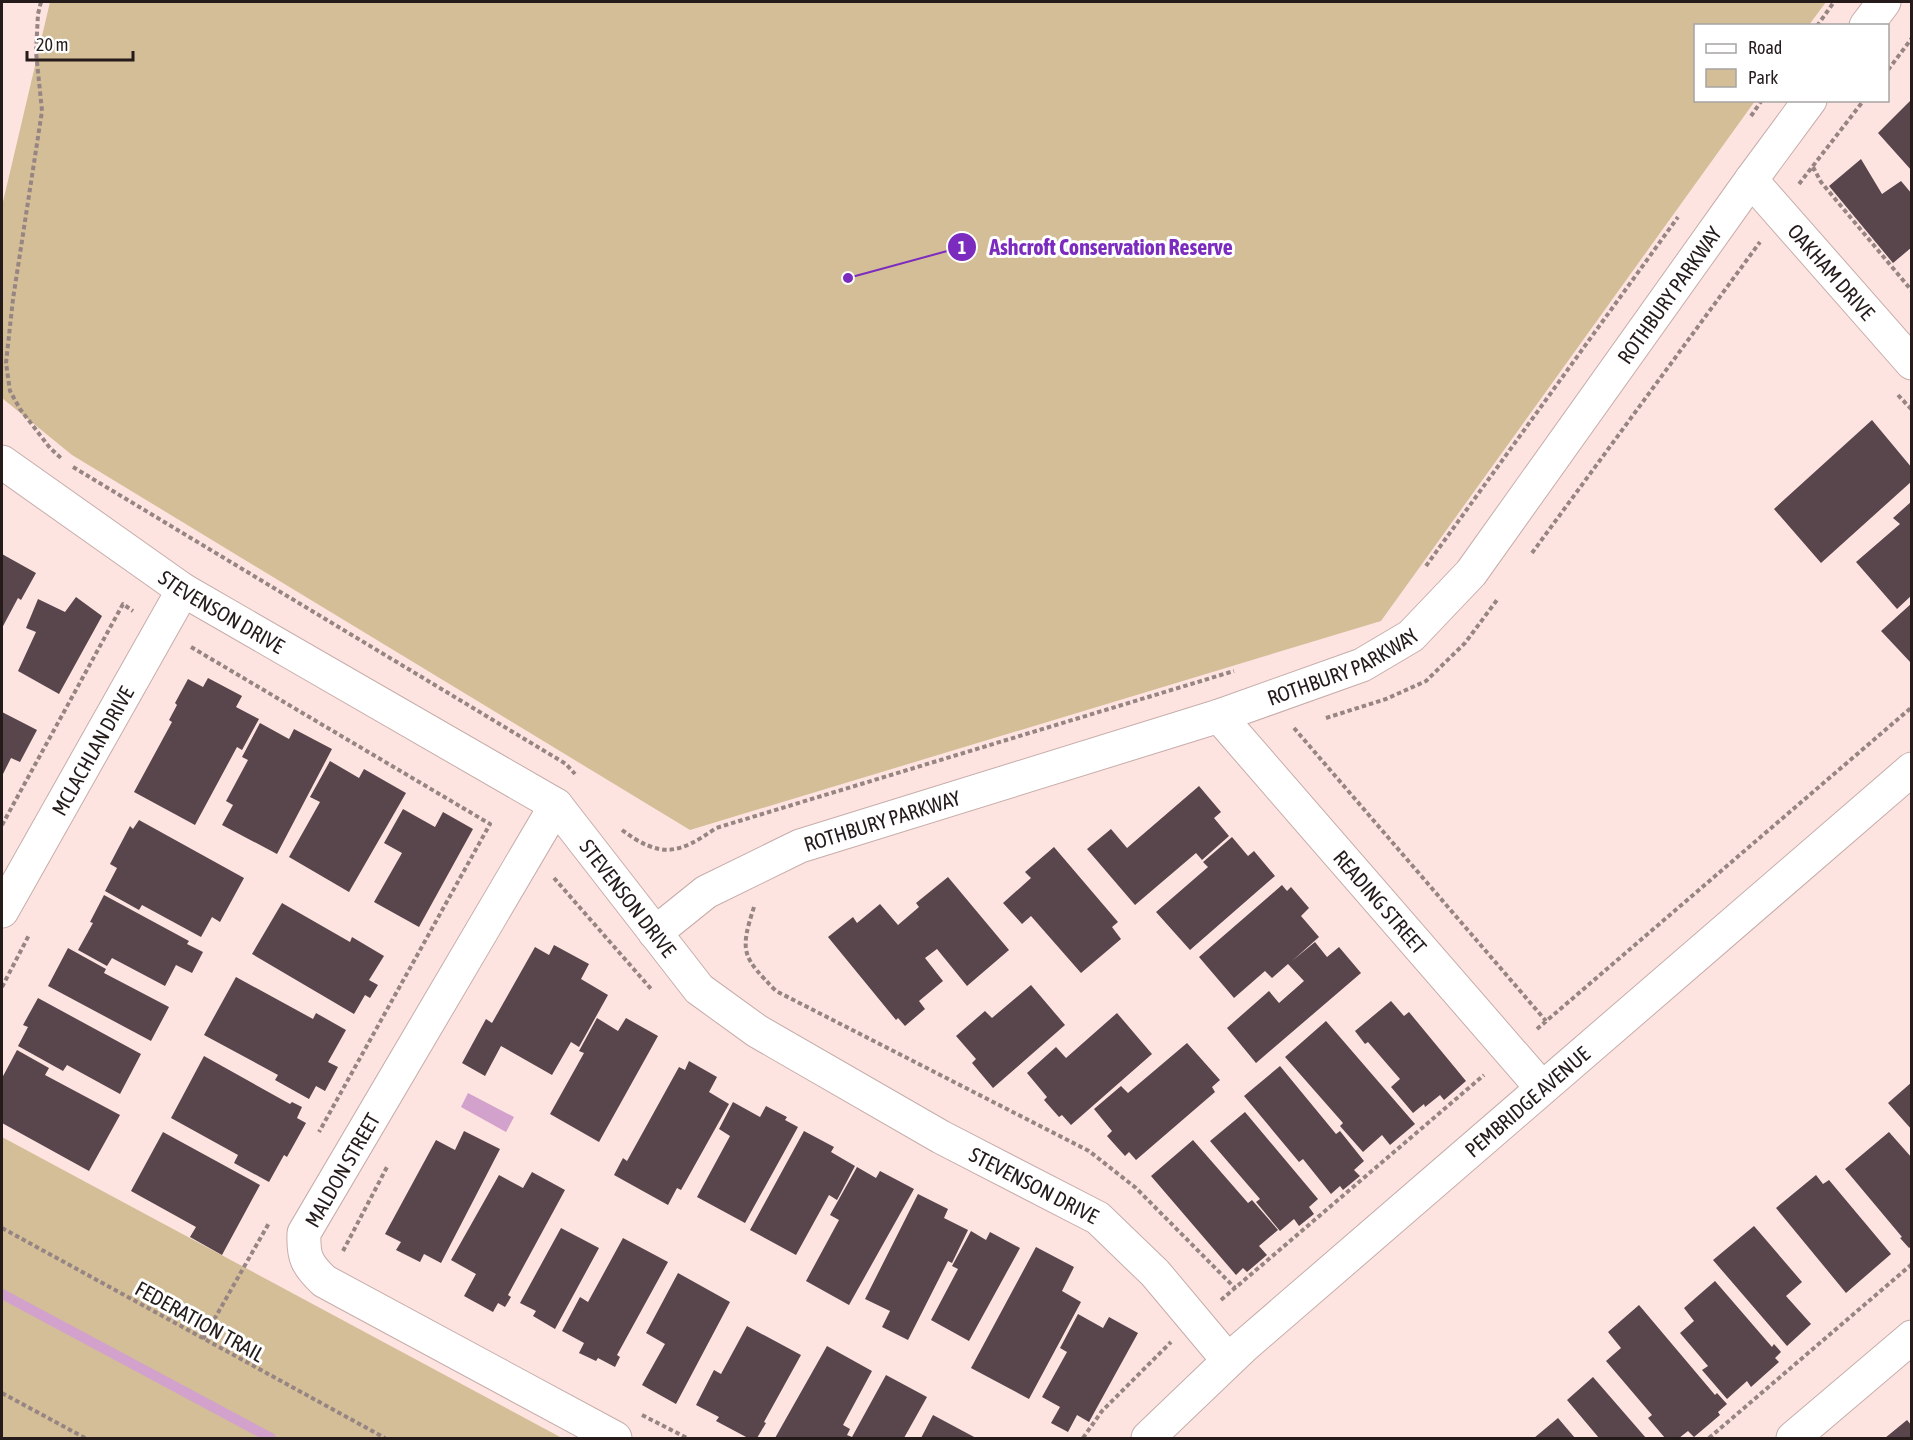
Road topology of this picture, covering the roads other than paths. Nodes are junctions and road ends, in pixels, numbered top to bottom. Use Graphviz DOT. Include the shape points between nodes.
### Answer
graph roads {
  1 [pos="1884,2"];
  2 [pos="1868,24"];
  3 [pos="1809,102"];
  4 [pos="1751,180"];
  5 [pos="1911,363"];
  6 [pos="2,462"];
  7 [pos="183,590"];
  8 [pos="1219,716"];
  9 [pos="1911,770"];
  10 [pos="556,805"];
  11 [pos="2,911"];
  12 [pos="655,933"];
  13 [pos="1542,1088"];
  14 [pos="1911,1336"];
  15 [pos="1228,1360"];
  16 [pos="615,1438"];
  17 [pos="1148,1438"];
  18 [pos="1793,1438"];
  1 -- 2 [label="street"];
  3 -- 4 [label="street, ROTHBURY PARKWAY"];
  4 -- 5 [label="street, OAKHAM DRIVE" via="1771,223"];
  4 -- 8 [label="street, ROTHBURY PARKWAY" via="1472,573 1411,636 1362,665"];
  6 -- 7 [label="street, STEVENSON DRIVE"];
  7 -- 10 [label="street, STEVENSON DRIVE"];
  7 -- 11 [label="street, MCLACHLAN DRIVE"];
  8 -- 12 [label="street, ROTHBURY PARKWAY" via="800,846 706,892"];
  8 -- 13 [label="street, READING STREET"];
  9 -- 13 [label="street, PEMBRIDGE AVENUE"];
  10 -- 12 [label="street, STEVENSON DRIVE"];
  10 -- 16 [label="street, MALDON STREET" via="304,1233 303,1251 311,1268 324,1281"];
  12 -- 15 [label="street, STEVENSON DRIVE" via="699,989 757,1031 941,1137 1098,1218 1155,1273"];
  13 -- 15 [label="street, PEMBRIDGE AVENUE"];
  14 -- 18 [label="street"];
  15 -- 17 [label="street, PEMBRIDGE AVENUE"];
}
